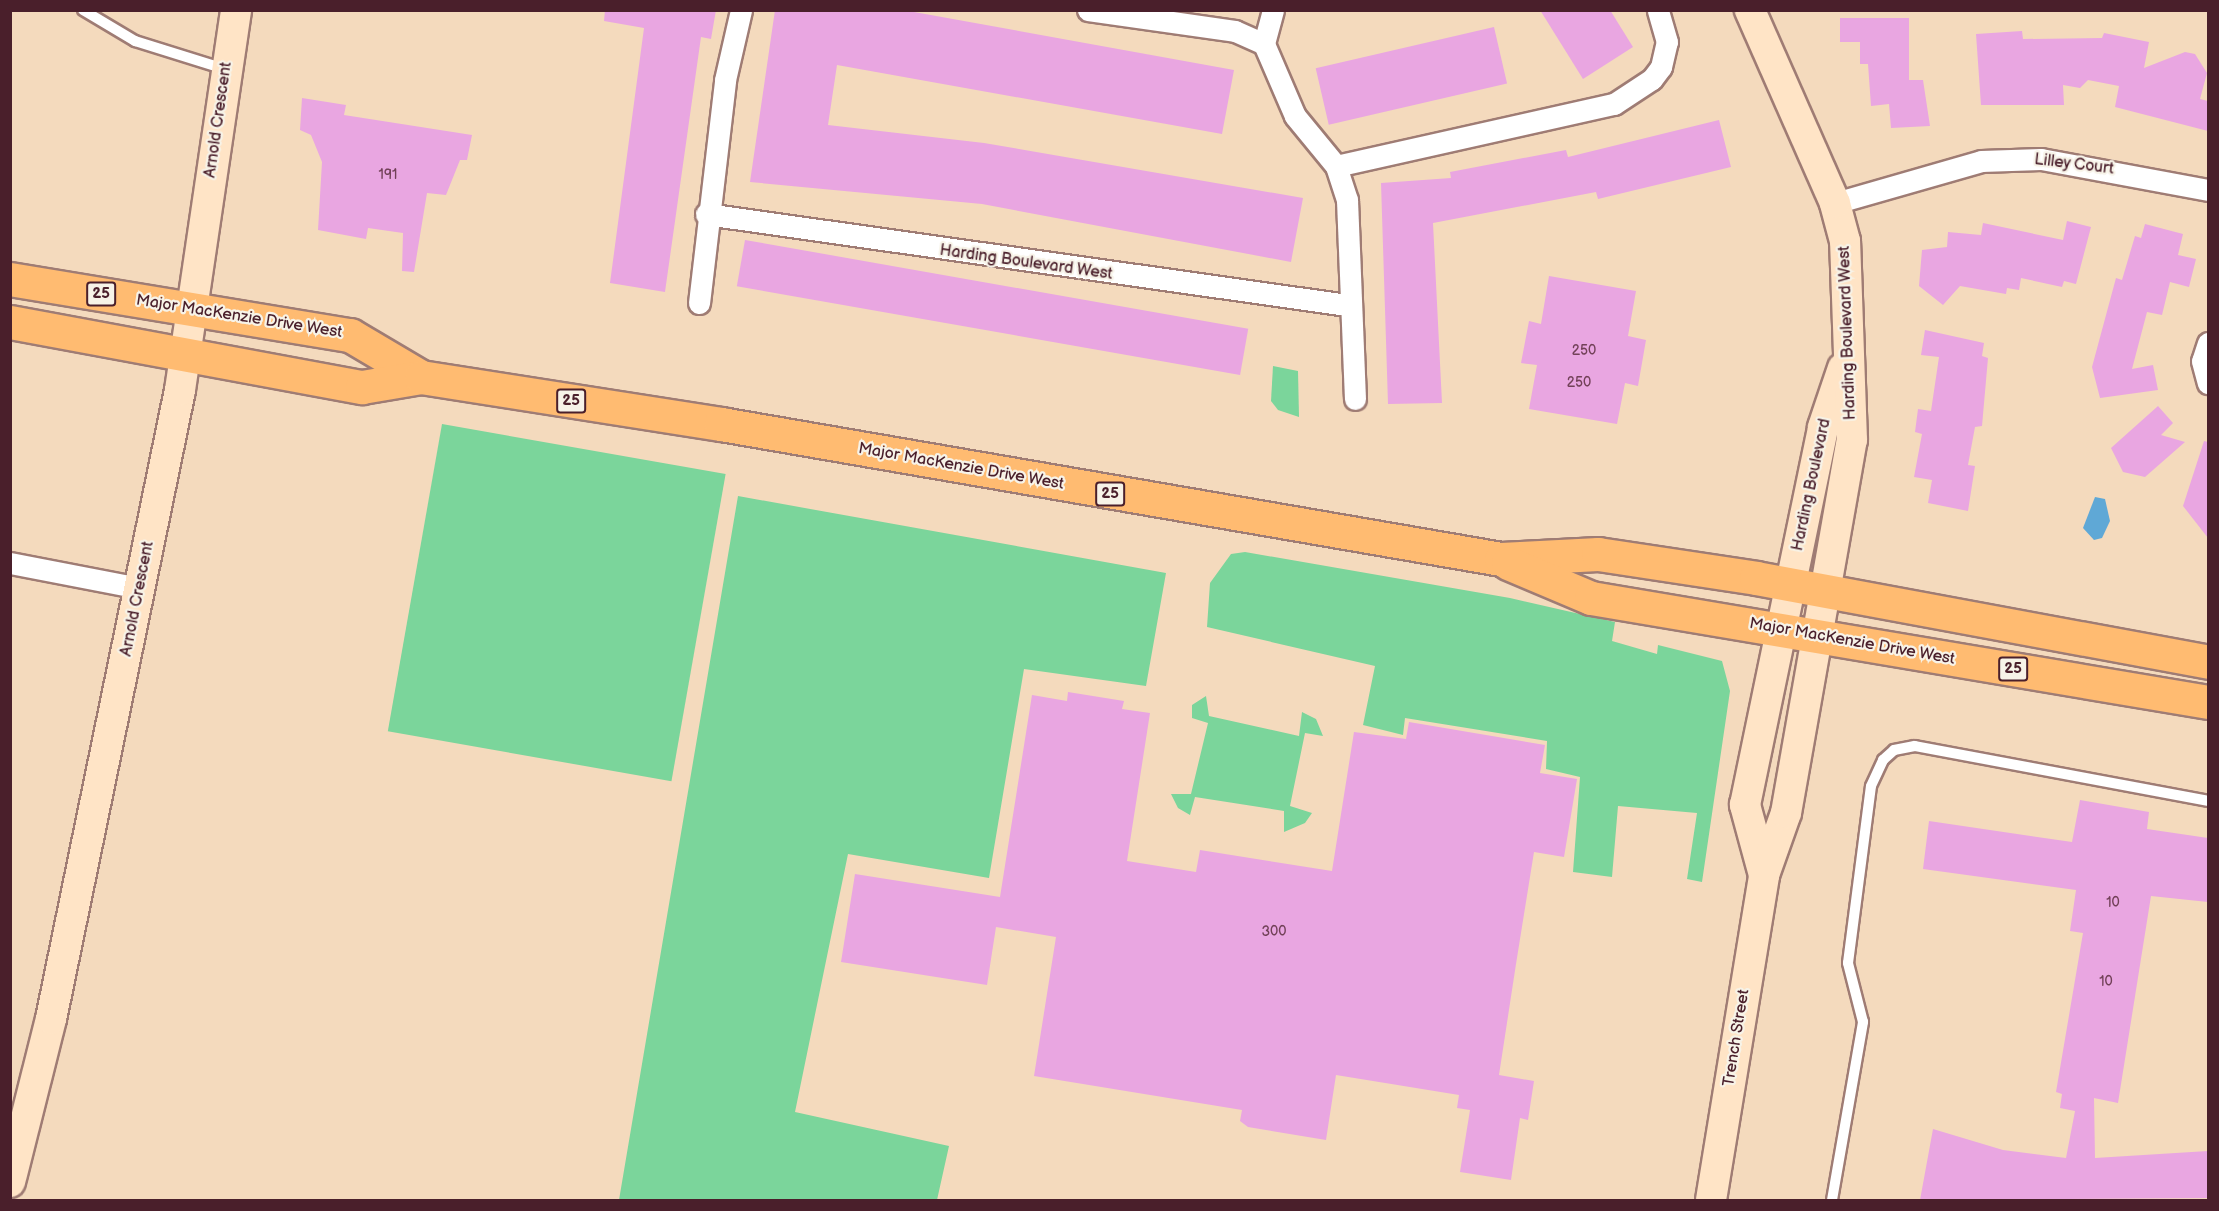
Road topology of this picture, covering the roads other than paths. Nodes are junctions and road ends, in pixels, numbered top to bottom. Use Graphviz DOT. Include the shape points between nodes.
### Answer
graph roads {
  1 [pos="83,10"];
  2 [pos="236,10"];
  3 [pos="741,10"];
  4 [pos="1088,10"];
  5 [pos="1273,10"];
  6 [pos="1658,10"];
  7 [pos="1750,10"];
  8 [pos="1124,13"];
  9 [pos="1264,44"];
  10 [pos="226,69"];
  11 [pos="1335,166"];
  12 [pos="2208,190"];
  13 [pos="1835,203"];
  14 [pos="706,214"];
  15 [pos="10,279"];
  16 [pos="699,303"];
  17 [pos="1347,305"];
  18 [pos="192,310"];
  19 [pos="10,322"];
  20 [pos="2208,343"];
  21 [pos="1848,354"];
  22 [pos="185,355"];
  23 [pos="421,377"];
  24 [pos="2208,383"];
  25 [pos="1355,399"];
  26 [pos="1501,560"];
  27 [pos="10,562"];
  28 [pos="1791,584"];
  29 [pos="140,588"];
  30 [pos="1827,590"];
  31 [pos="1779,630"];
  32 [pos="1817,636"];
  33 [pos="2208,662"];
  34 [pos="2208,702"];
  35 [pos="2208,801"];
  36 [pos="1764,875"];
  37 [pos="10,1182"];
  38 [pos="1711,1200"];
  39 [pos="1832,1200"];
  1 -- 10 [label="lane" via="135,41"];
  2 -- 10 [label="street, Arnold Crescent"];
  3 -- 14 [label="street"];
  4 -- 8 [label="street"];
  5 -- 9 [label="street"];
  6 -- 11 [label="street" via="1667,42 1661,67 1652,79 1614,104"];
  7 -- 13 [label="street, Harding Boulevard West"];
  8 -- 9 [label="street" via="1235,32"];
  9 -- 11 [label="street" via="1295,116"];
  10 -- 18 [label="street, Arnold Crescent"];
  11 -- 17 [label="street" via="1347,200"];
  12 -- 13 [label="street, Lilley Court" via="2052,160 1993,160 1932,171"];
  13 -- 21 [label="street, Harding Boulevard West" via="1845,241"];
  14 -- 16 [label="street"];
  14 -- 17 [label="street, Harding Boulevard West"];
  15 -- 18 [label="main road, Major MacKenzie Drive West / 25"];
  17 -- 25 [label="street"];
  18 -- 22 [label="street, Arnold Crescent"];
  18 -- 23 [label="main road, Major MacKenzie Drive West / 25" via="350,335"];
  19 -- 22 [label="main road, Major MacKenzie Drive West / 25"];
  20 -- 24 [label="street" via="2202,361"];
  21 -- 28 [label="street, Harding Boulevard" via="1823,427"];
  21 -- 30 [label="street, Harding Boulevard West" via="1852,440"];
  22 -- 23 [label="main road, Major MacKenzie Drive West / 25" via="362,387"];
  22 -- 29 [label="street, Arnold Crescent"];
  23 -- 26 [label="main road, Major MacKenzie Drive West / 25"];
  26 -- 28 [label="main road, Major MacKenzie Drive West / 25" via="1598,554"];
  26 -- 31 [label="main road, Major MacKenzie Drive West / 25" via="1591,598"];
  27 -- 29 [label="street"];
  28 -- 30 [label="main road, Major MacKenzie Drive West / 25"];
  28 -- 31 [label="street, Trench Street"];
  29 -- 37 [label="street, Arnold Crescent" via="51,1020"];
  30 -- 32 [label="street, Harding Boulevard West"];
  30 -- 33 [label="main road, Major MacKenzie Drive West / 25"];
  31 -- 32 [label="main road, Major MacKenzie Drive West / 25"];
  31 -- 36 [label="street, Trench Street" via="1745,805"];
  32 -- 34 [label="main road, Major MacKenzie Drive West / 25"];
  32 -- 36 [label="street, Trench Street" via="1786,813"];
  35 -- 39 [label="lane" via="1915,746 1894,750 1870,786 1848,963 1863,1022"];
  36 -- 38 [label="street, Trench Street"];
}
